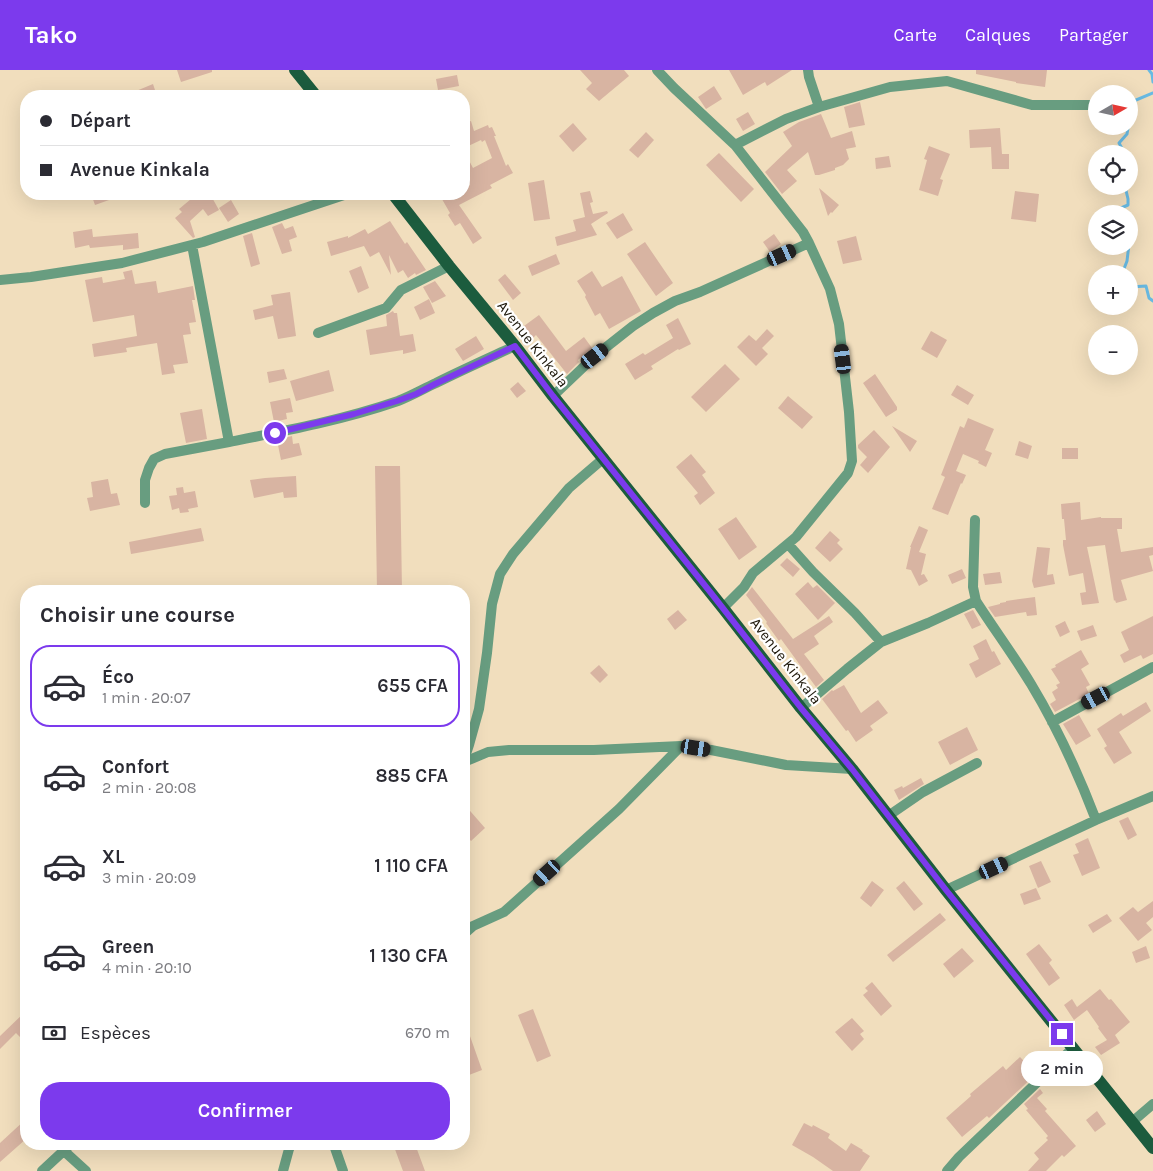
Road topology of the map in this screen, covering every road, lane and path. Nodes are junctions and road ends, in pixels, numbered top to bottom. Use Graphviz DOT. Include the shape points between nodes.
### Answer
graph roads {
  1 [pos="295,70"];
  2 [pos="657,70"];
  3 [pos="808,70"];
  4 [pos="311,90"];
  5 [pos="1088,105"];
  6 [pos="818,107"];
  7 [pos="735,146"];
  8 [pos="329,200"];
  9 [pos="398,200"];
  10 [pos="809,243"];
  11 [pos="192,245"];
  12 [pos="449,266"];
  13 [pos="0,280"];
  14 [pos="318,334"];
  15 [pos="515,346"];
  16 [pos="553,396"];
  17 [pos="229,442"];
  18 [pos="604,458"];
  19 [pos="146,502"];
  20 [pos="975,520"];
  21 [pos="788,544"];
  22 [pos="976,601"];
  23 [pos="723,608"];
  24 [pos="881,642"];
  25 [pos="1153,667"];
  26 [pos="801,708"];
  27 [pos="1052,722"];
  28 [pos="470,741"];
  29 [pos="681,746"];
  30 [pos="470,759"];
  31 [pos="977,763"];
  32 [pos="852,769"];
  33 [pos="1153,796"];
  34 [pos="888,816"];
  35 [pos="1096,820"];
  36 [pos="946,890"];
  37 [pos="470,929"];
  38 [pos="1073,1048"];
  39 [pos="1153,1104"];
  40 [pos="1132,1122"];
  41 [pos="1153,1148"];
  42 [pos="65,1150"];
  43 [pos="70,1150"];
  44 [pos="289,1150"];
  45 [pos="336,1150"];
  46 [pos="42,1171"];
  47 [pos="86,1171"];
  48 [pos="283,1171"];
  49 [pos="343,1171"];
  50 [pos="947,1171"];
  1 -- 4 [label="main road"];
  2 -- 7 [label="street"];
  3 -- 6 [label="street"];
  5 -- 6 [label="street" via="1032,105 947,81 890,88"];
  6 -- 7 [label="street" via="786,119"];
  7 -- 10 [label="street"];
  8 -- 11 [label="street"];
  9 -- 12 [label="main road, Avenue Kinkala"];
  10 -- 16 [label="street" via="653,313 595,356"];
  10 -- 21 [label="street" via="830,289 838,324 850,412 852,461 848,473"];
  11 -- 13 [label="street" via="122,263"];
  11 -- 17 [label="street"];
  12 -- 14 [label="street" via="401,290 386,308"];
  12 -- 15 [label="main road, Avenue Kinkala"];
  15 -- 16 [label="main road, Avenue Kinkala"];
  15 -- 17 [label="street" via="397,401"];
  16 -- 18 [label="main road, Avenue Kinkala"];
  17 -- 19 [label="street" via="154,459 148,468"];
  18 -- 23 [label="main road, Avenue Kinkala"];
  18 -- 28 [label="street" via="569,488 500,574 492,604 479,709"];
  20 -- 22 [label="street" via="973,587"];
  21 -- 23 [label="street" via="753,572 744,587"];
  21 -- 24 [label="street"];
  22 -- 24 [label="street"];
  22 -- 27 [label="street"];
  23 -- 26 [label="main road, Avenue Kinkala"];
  24 -- 26 [label="street"];
  25 -- 27 [label="street"];
  26 -- 32 [label="main road, Avenue Kinkala"];
  27 -- 35 [label="street"];
  29 -- 30 [label="street" via="509,750 488,752"];
  29 -- 32 [label="street" via="786,765"];
  29 -- 37 [label="street" via="619,809 504,912"];
  31 -- 34 [label="street" via="923,792"];
  32 -- 34 [label="main road, Avenue Kinkala"];
  33 -- 35 [label="street"];
  34 -- 36 [label="main road, Avenue Kinkala"];
  35 -- 36 [label="street"];
  36 -- 38 [label="main road, Avenue Kinkala"];
  38 -- 40 [label="main road, Avenue Kinkala"];
  38 -- 50 [label="street"];
  39 -- 40 [label="street"];
  40 -- 41 [label="main road, Avenue Kinkala"];
  42 -- 46 [label="street"];
  43 -- 47 [label="street"];
  44 -- 48 [label="street"];
  45 -- 49 [label="street"];
}
